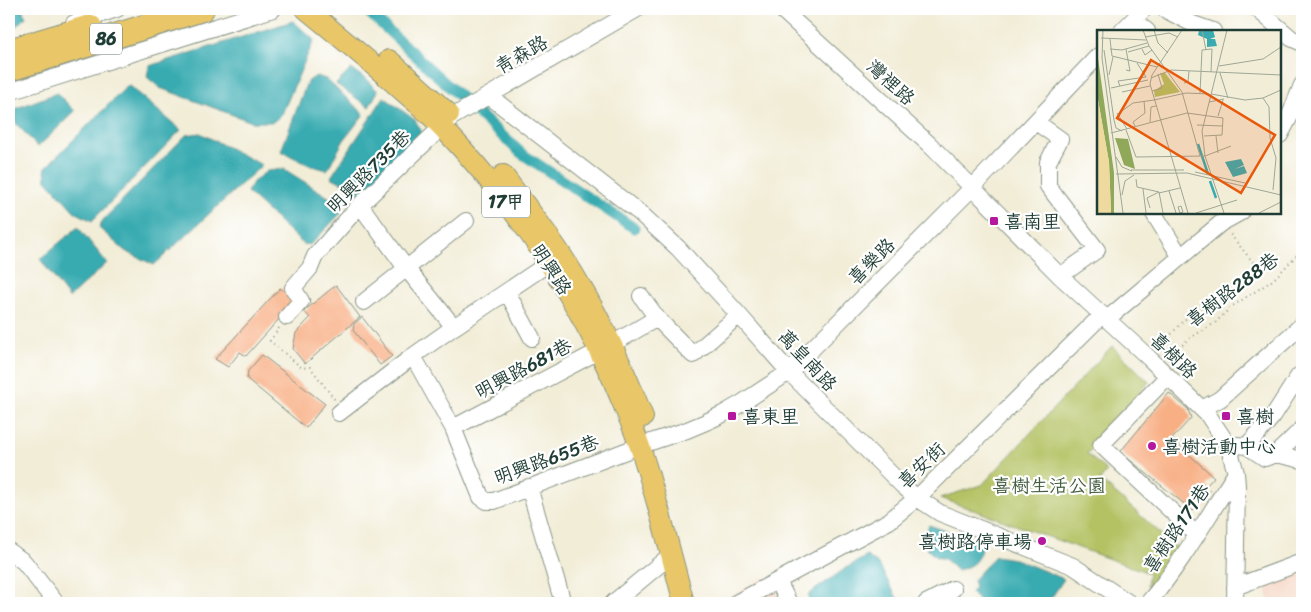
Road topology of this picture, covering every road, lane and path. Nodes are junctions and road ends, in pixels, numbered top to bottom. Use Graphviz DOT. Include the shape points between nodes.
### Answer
graph roads {
  1 [pos="117,9"];
  2 [pos="149,9"];
  3 [pos="202,9"];
  4 [pos="273,9"];
  5 [pos="306,9"];
  6 [pos="328,9"];
  7 [pos="637,9"];
  8 [pos="781,9"];
  9 [pos="1164,9"];
  10 [pos="1257,9"];
  11 [pos="1133,20"];
  12 [pos="1147,30"];
  13 [pos="1210,30"];
  14 [pos="9,42"];
  15 [pos="1302,43"];
  16 [pos="9,51"];
  17 [pos="1097,57"];
  18 [pos="9,68"];
  19 [pos="1302,85"];
  20 [pos="9,92"];
  21 [pos="489,96"];
  22 [pos="449,120"];
  23 [pos="1036,122"];
  24 [pos="1281,133"];
  25 [pos="973,187"];
  26 [pos="360,206"];
  27 [pos="1154,214"];
  28 [pos="1237,214"];
  29 [pos="466,222"];
  30 [pos="1221,222"];
  31 [pos="1299,253"];
  32 [pos="1180,256"];
  33 [pos="549,263"];
  34 [pos="406,268"];
  35 [pos="1060,276"];
  36 [pos="506,292"];
  37 [pos="641,296"];
  38 [pos="364,302"];
  39 [pos="739,315"];
  40 [pos="287,317"];
  41 [pos="1104,317"];
  42 [pos="657,318"];
  43 [pos="1302,325"];
  44 [pos="454,327"];
  45 [pos="532,338"];
  46 [pos="605,347"];
  47 [pos="414,356"];
  48 [pos="1160,368"];
  49 [pos="789,372"];
  50 [pos="1302,373"];
  51 [pos="1202,409"];
  52 [pos="341,411"];
  53 [pos="453,428"];
  54 [pos="1302,429"];
  55 [pos="646,444"];
  56 [pos="1228,445"];
  57 [pos="1247,446"];
  58 [pos="1276,454"];
  59 [pos="1302,460"];
  60 [pos="1236,473"];
  61 [pos="529,487"];
  62 [pos="917,498"];
  63 [pos="1197,535"];
  64 [pos="9,551"];
  65 [pos="671,555"];
  66 [pos="1302,562"];
  67 [pos="778,581"];
  68 [pos="953,589"];
  69 [pos="1235,595"];
  70 [pos="56,603"];
  71 [pos="564,603"];
  72 [pos="613,603"];
  73 [pos="684,603"];
  74 [pos="698,603"];
  75 [pos="736,603"];
  76 [pos="789,603"];
  77 [pos="926,603"];
  78 [pos="1129,603"];
  79 [pos="1148,603"];
  1 -- 14 [label="street"];
  2 -- 16 [label="highway, 86"];
  3 -- 18 [label="highway, 86"];
  4 -- 20 [label="street"];
  5 -- 22 [label="main road, 明興路 / 17甲" via="383,72"];
  6 -- 22 [label="main road, 明興路 / 17甲" via="389,60"];
  7 -- 21 [label="street, 青森路"];
  8 -- 25 [label="street, 灣裡路"];
  9 -- 13 [label="street"];
  10 -- 15 [label="street" via="1291,38"];
  11 -- 12 [label="street"];
  17 -- 23 [label="street, 喜樂路"];
  19 -- 24 [label="street"];
  21 -- 22 [label="street, 青森路"];
  21 -- 39 [label="street, 萬皇南路" via="641,214 678,248"];
  22 -- 26 [label="street, 明興路735巷"];
  22 -- 33 [label="main road, 明興路 / 17甲" via="482,172"];
  22 -- 46 [label="main road, 明興路 / 17甲" via="493,164 562,256 588,299"];
  23 -- 25 [label="street, 喜樂路"];
  23 -- 35 [label="street" via="1060,139 1048,162 1048,186 1097,250"];
  25 -- 35 [label="street, 喜樹路"];
  25 -- 49 [label="street, 喜樂路"];
  26 -- 34 [label="street"];
  26 -- 40 [label="street, 明興路735巷" via="315,256 310,268 293,288 301,301"];
  27 -- 32 [label="street"];
  28 -- 30 [label="street, 喜安街"];
  29 -- 34 [label="street"];
  30 -- 32 [label="street, 喜安街"];
  30 -- 48 [label="path" via="1257,267 1183,321"];
  31 -- 48 [label="path, 喜樹路288巷" via="1273,280 1188,339"];
  32 -- 41 [label="street, 喜安街"];
  33 -- 36 [label="street"];
  33 -- 46 [label="main road, 明興路 / 17甲"];
  34 -- 38 [label="street"];
  34 -- 44 [label="street"];
  35 -- 41 [label="street, 喜樹路"];
  36 -- 44 [label="street"];
  36 -- 45 [label="street"];
  37 -- 42 [label="street"];
  39 -- 42 [label="street" via="693,355"];
  39 -- 49 [label="street, 萬皇南路"];
  40 -- 52 [label="path" via="270,341 302,368 310,367"];
  41 -- 48 [label="street, 喜樹路"];
  41 -- 62 [label="street, 喜安街"];
  42 -- 46 [label="street, 明興路681巷"];
  43 -- 51 [label="street" via="1220,399"];
  44 -- 47 [label="street"];
  46 -- 53 [label="street, 明興路681巷"];
  46 -- 55 [label="main road, 明興路 / 17甲" via="634,394"];
  47 -- 52 [label="street"];
  47 -- 53 [label="street"];
  48 -- 51 [label="street, 喜樹路"];
  48 -- 63 [label="street" via="1101,445"];
  49 -- 55 [label="street, 喜樂路" via="723,414"];
  49 -- 62 [label="street, 萬皇南路"];
  50 -- 57 [label="street" via="1273,416"];
  51 -- 56 [label="street, 喜樹路"];
  53 -- 61 [label="street, 明興路655巷" via="481,497 494,501"];
  54 -- 58 [label="street"];
  55 -- 61 [label="street, 明興路655巷"];
  55 -- 65 [label="main road, 明興路 / 17甲"];
  55 -- 74 [label="main road, 明興路 / 17甲" via="667,490"];
  56 -- 57 [label="street"];
  56 -- 60 [label="street, 喜樹路"];
  57 -- 58 [label="street" via="1265,458"];
  58 -- 59 [label="street"];
  60 -- 63 [label="street, 喜樹路171巷"];
  60 -- 69 [label="street, 喜樹路"];
  61 -- 71 [label="street"];
  62 -- 67 [label="street, 喜安街" via="882,524"];
  62 -- 78 [label="street, 萬皇南路" via="940,513 1073,566"];
  63 -- 79 [label="street, 喜樹路171巷"];
  64 -- 70 [label="street" via="24,562"];
  65 -- 72 [label="street"];
  65 -- 73 [label="main road, 明興路 / 17甲"];
  66 -- 69 [label="street"];
  67 -- 75 [label="street, 喜安街"];
  67 -- 76 [label="street"];
  68 -- 77 [label="street"];
}
